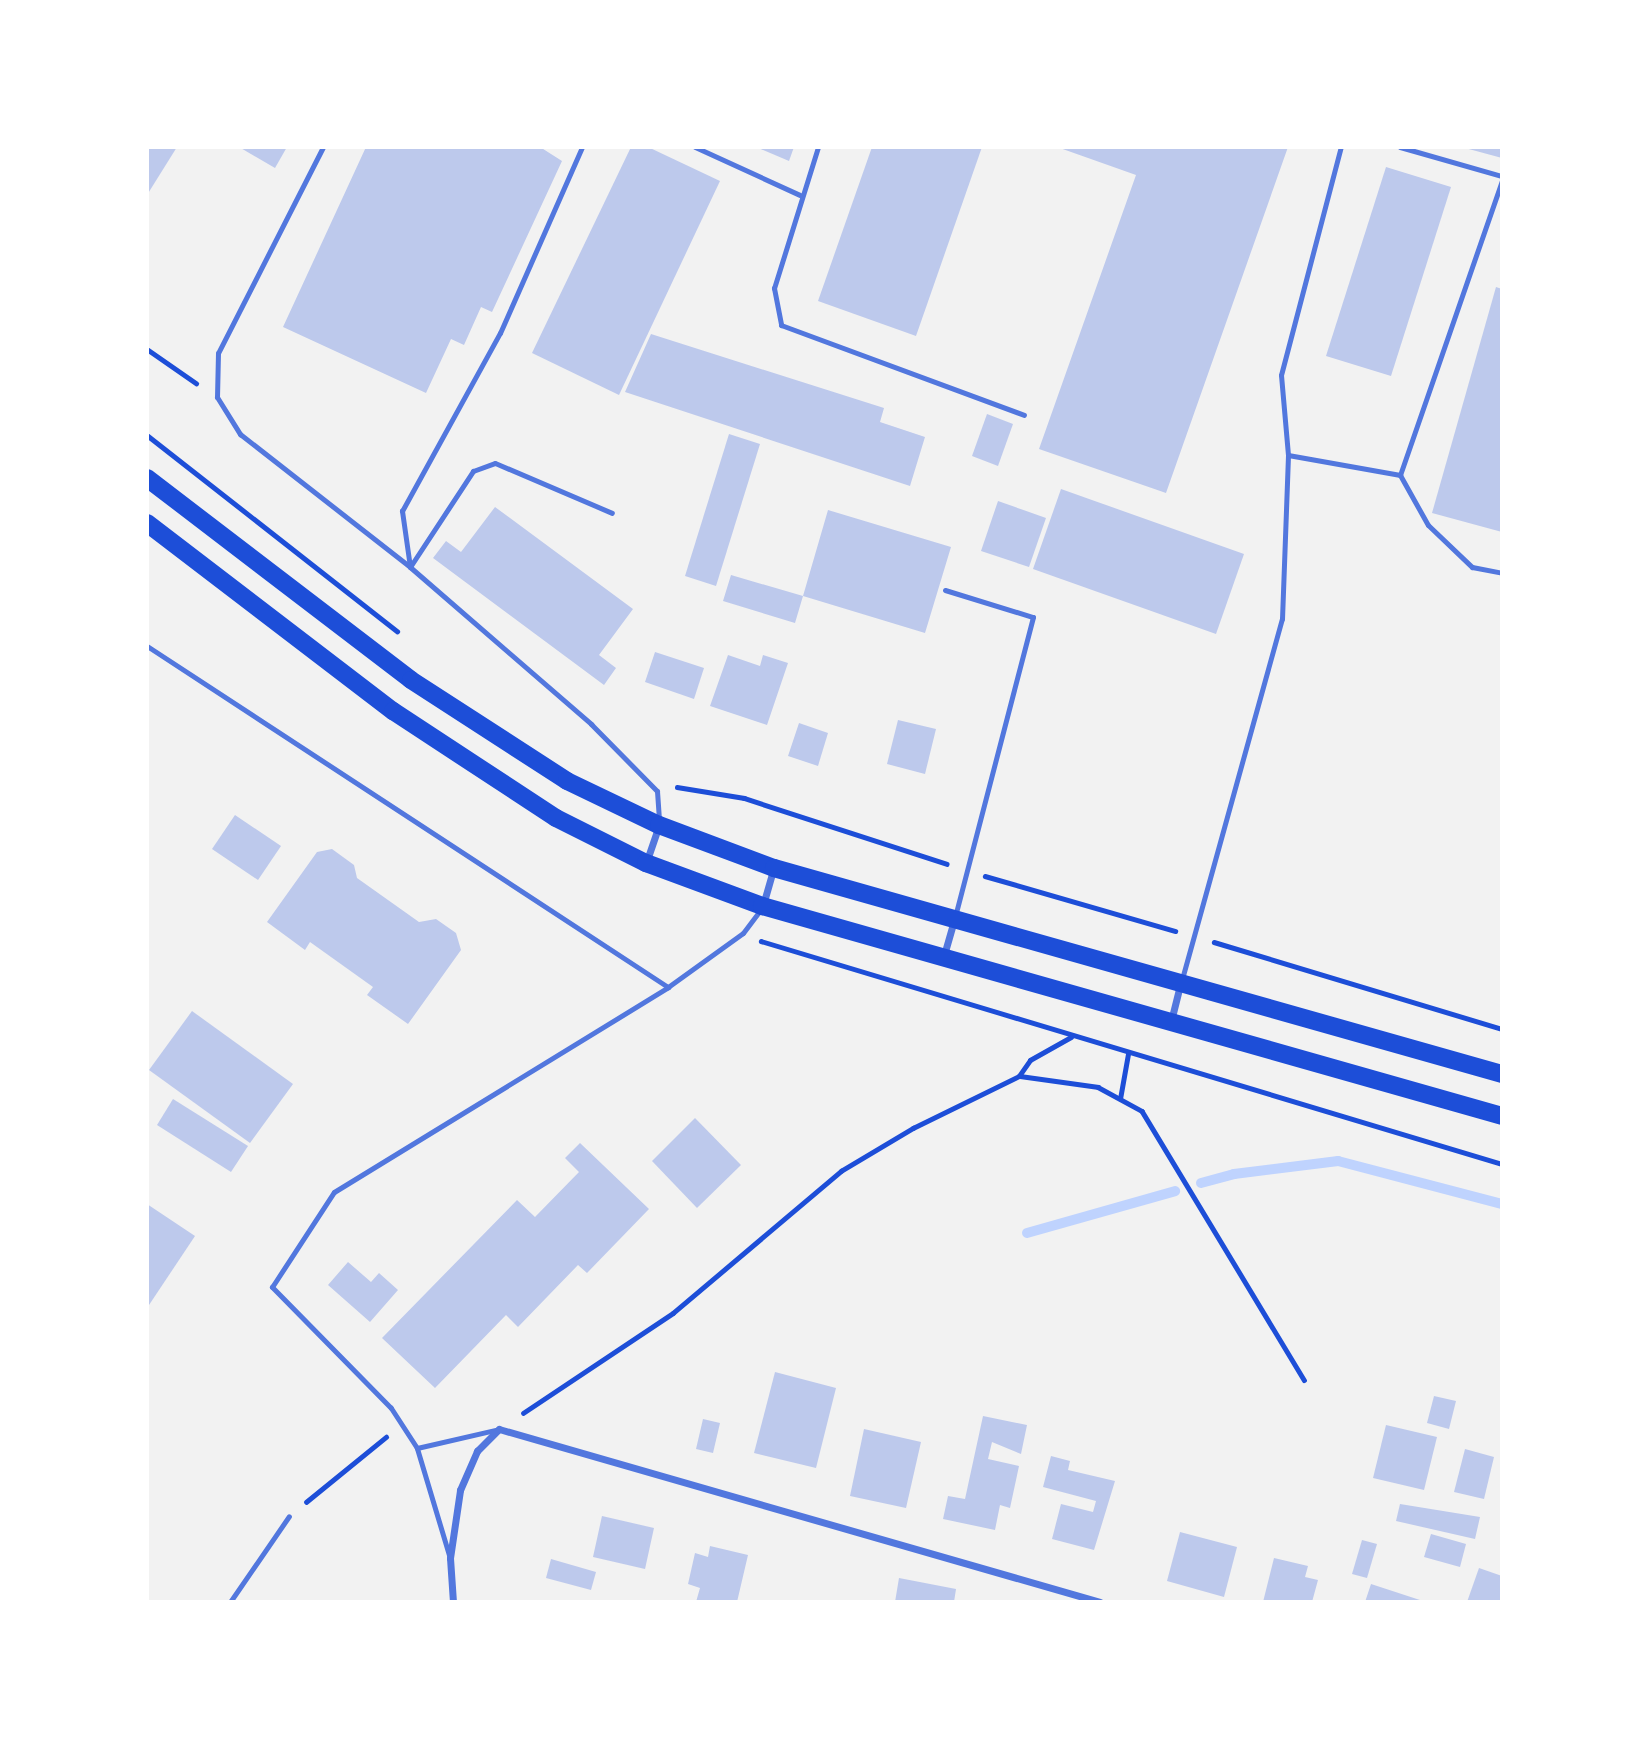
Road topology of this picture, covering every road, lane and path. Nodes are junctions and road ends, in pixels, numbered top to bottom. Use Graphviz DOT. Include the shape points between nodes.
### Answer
graph roads {
  1 [pos="323,147"];
  2 [pos="582,147"];
  3 [pos="695,147"];
  4 [pos="818,147"];
  5 [pos="1341,147"];
  6 [pos="1400,147"];
  7 [pos="1502,179"];
  8 [pos="800,195"];
  9 [pos="147,349"];
  10 [pos="217,397"];
  11 [pos="1024,415"];
  12 [pos="147,435"];
  13 [pos="1288,455"];
  14 [pos="1400,475"];
  15 [pos="147,478"];
  16 [pos="612,513"];
  17 [pos="147,523"];
  18 [pos="410,567"];
  19 [pos="1502,573"];
  20 [pos="945,590"];
  21 [pos="404,636"];
  22 [pos="147,646"];
  23 [pos="657,790"];
  24 [pos="659,825"];
  25 [pos="646,863"];
  26 [pos="774,868"];
  27 [pos="968,871"];
  28 [pos="762,906"];
  29 [pos="954,919"];
  30 [pos="1193,936"];
  31 [pos="944,956"];
  32 [pos="1180,986"];
  33 [pos="668,987"];
  34 [pos="1171,1021"];
  35 [pos="1502,1030"];
  36 [pos="1071,1037"];
  37 [pos="1128,1054"];
  38 [pos="1502,1074"];
  39 [pos="1019,1076"];
  40 [pos="1120,1099"];
  41 [pos="1502,1116"];
  42 [pos="1304,1380"];
  43 [pos="402,1424"];
  44 [pos="499,1429"];
  45 [pos="416,1448"];
  46 [pos="289,1516"];
  47 [pos="450,1558"];
  48 [pos="230,1602"];
  49 [pos="453,1602"];
  50 [pos="1100,1602"];
  1 -- 10 [label="lane" via="218,353"];
  2 -- 18 [label="lane" via="500,333 402,512"];
  3 -- 8 [label="lane"];
  4 -- 8 [label="lane"];
  5 -- 13 [label="lane" via="1281,375"];
  6 -- 7 [label="lane"];
  7 -- 14 [label="lane"];
  8 -- 11 [label="lane" via="774,288 781,326"];
  9 -- 10 [label="path"];
  10 -- 18 [label="lane" via="240,434"];
  12 -- 21 [label="path"];
  13 -- 14 [label="lane"];
  13 -- 30 [label="lane" via="1282,619"];
  14 -- 19 [label="lane" via="1427,525 1472,567"];
  15 -- 24 [label="main road" via="411,680 567,781"];
  16 -- 18 [label="lane" via="495,463 473,471"];
  17 -- 25 [label="main road" via="393,712 556,818"];
  18 -- 23 [label="lane" via="591,724"];
  20 -- 27 [label="lane" via="1033,617"];
  22 -- 33 [label="lane"];
  23 -- 24 [label="lane"];
  23 -- 27 [label="path" via="681,786 744,798"];
  24 -- 25 [label="street"];
  24 -- 26 [label="main road"];
  25 -- 28 [label="main road"];
  26 -- 28 [label="street"];
  26 -- 29 [label="main road"];
  27 -- 29 [label="lane"];
  27 -- 30 [label="path"];
  28 -- 31 [label="main road"];
  28 -- 33 [label="lane" via="743,933"];
  29 -- 31 [label="street"];
  29 -- 32 [label="main road"];
  30 -- 32 [label="lane"];
  30 -- 35 [label="path"];
  31 -- 34 [label="main road"];
  32 -- 34 [label="street"];
  32 -- 38 [label="main road"];
  33 -- 43 [label="lane" via="334,1192 272,1287"];
  34 -- 41 [label="main road"];
  36 -- 39 [label="path" via="1030,1060"];
  37 -- 40 [label="path"];
  39 -- 40 [label="path" via="1098,1087"];
  39 -- 44 [label="path" via="913,1128 841,1171 673,1313"];
  40 -- 42 [label="path" via="1142,1111"];
  43 -- 45 [label="lane"];
  43 -- 46 [label="path"];
  44 -- 45 [label="lane"];
  44 -- 47 [label="street" via="477,1451 460,1490"];
  44 -- 50 [label="street"];
  45 -- 47 [label="lane"];
  46 -- 48 [label="lane"];
  47 -- 49 [label="street"];
}
